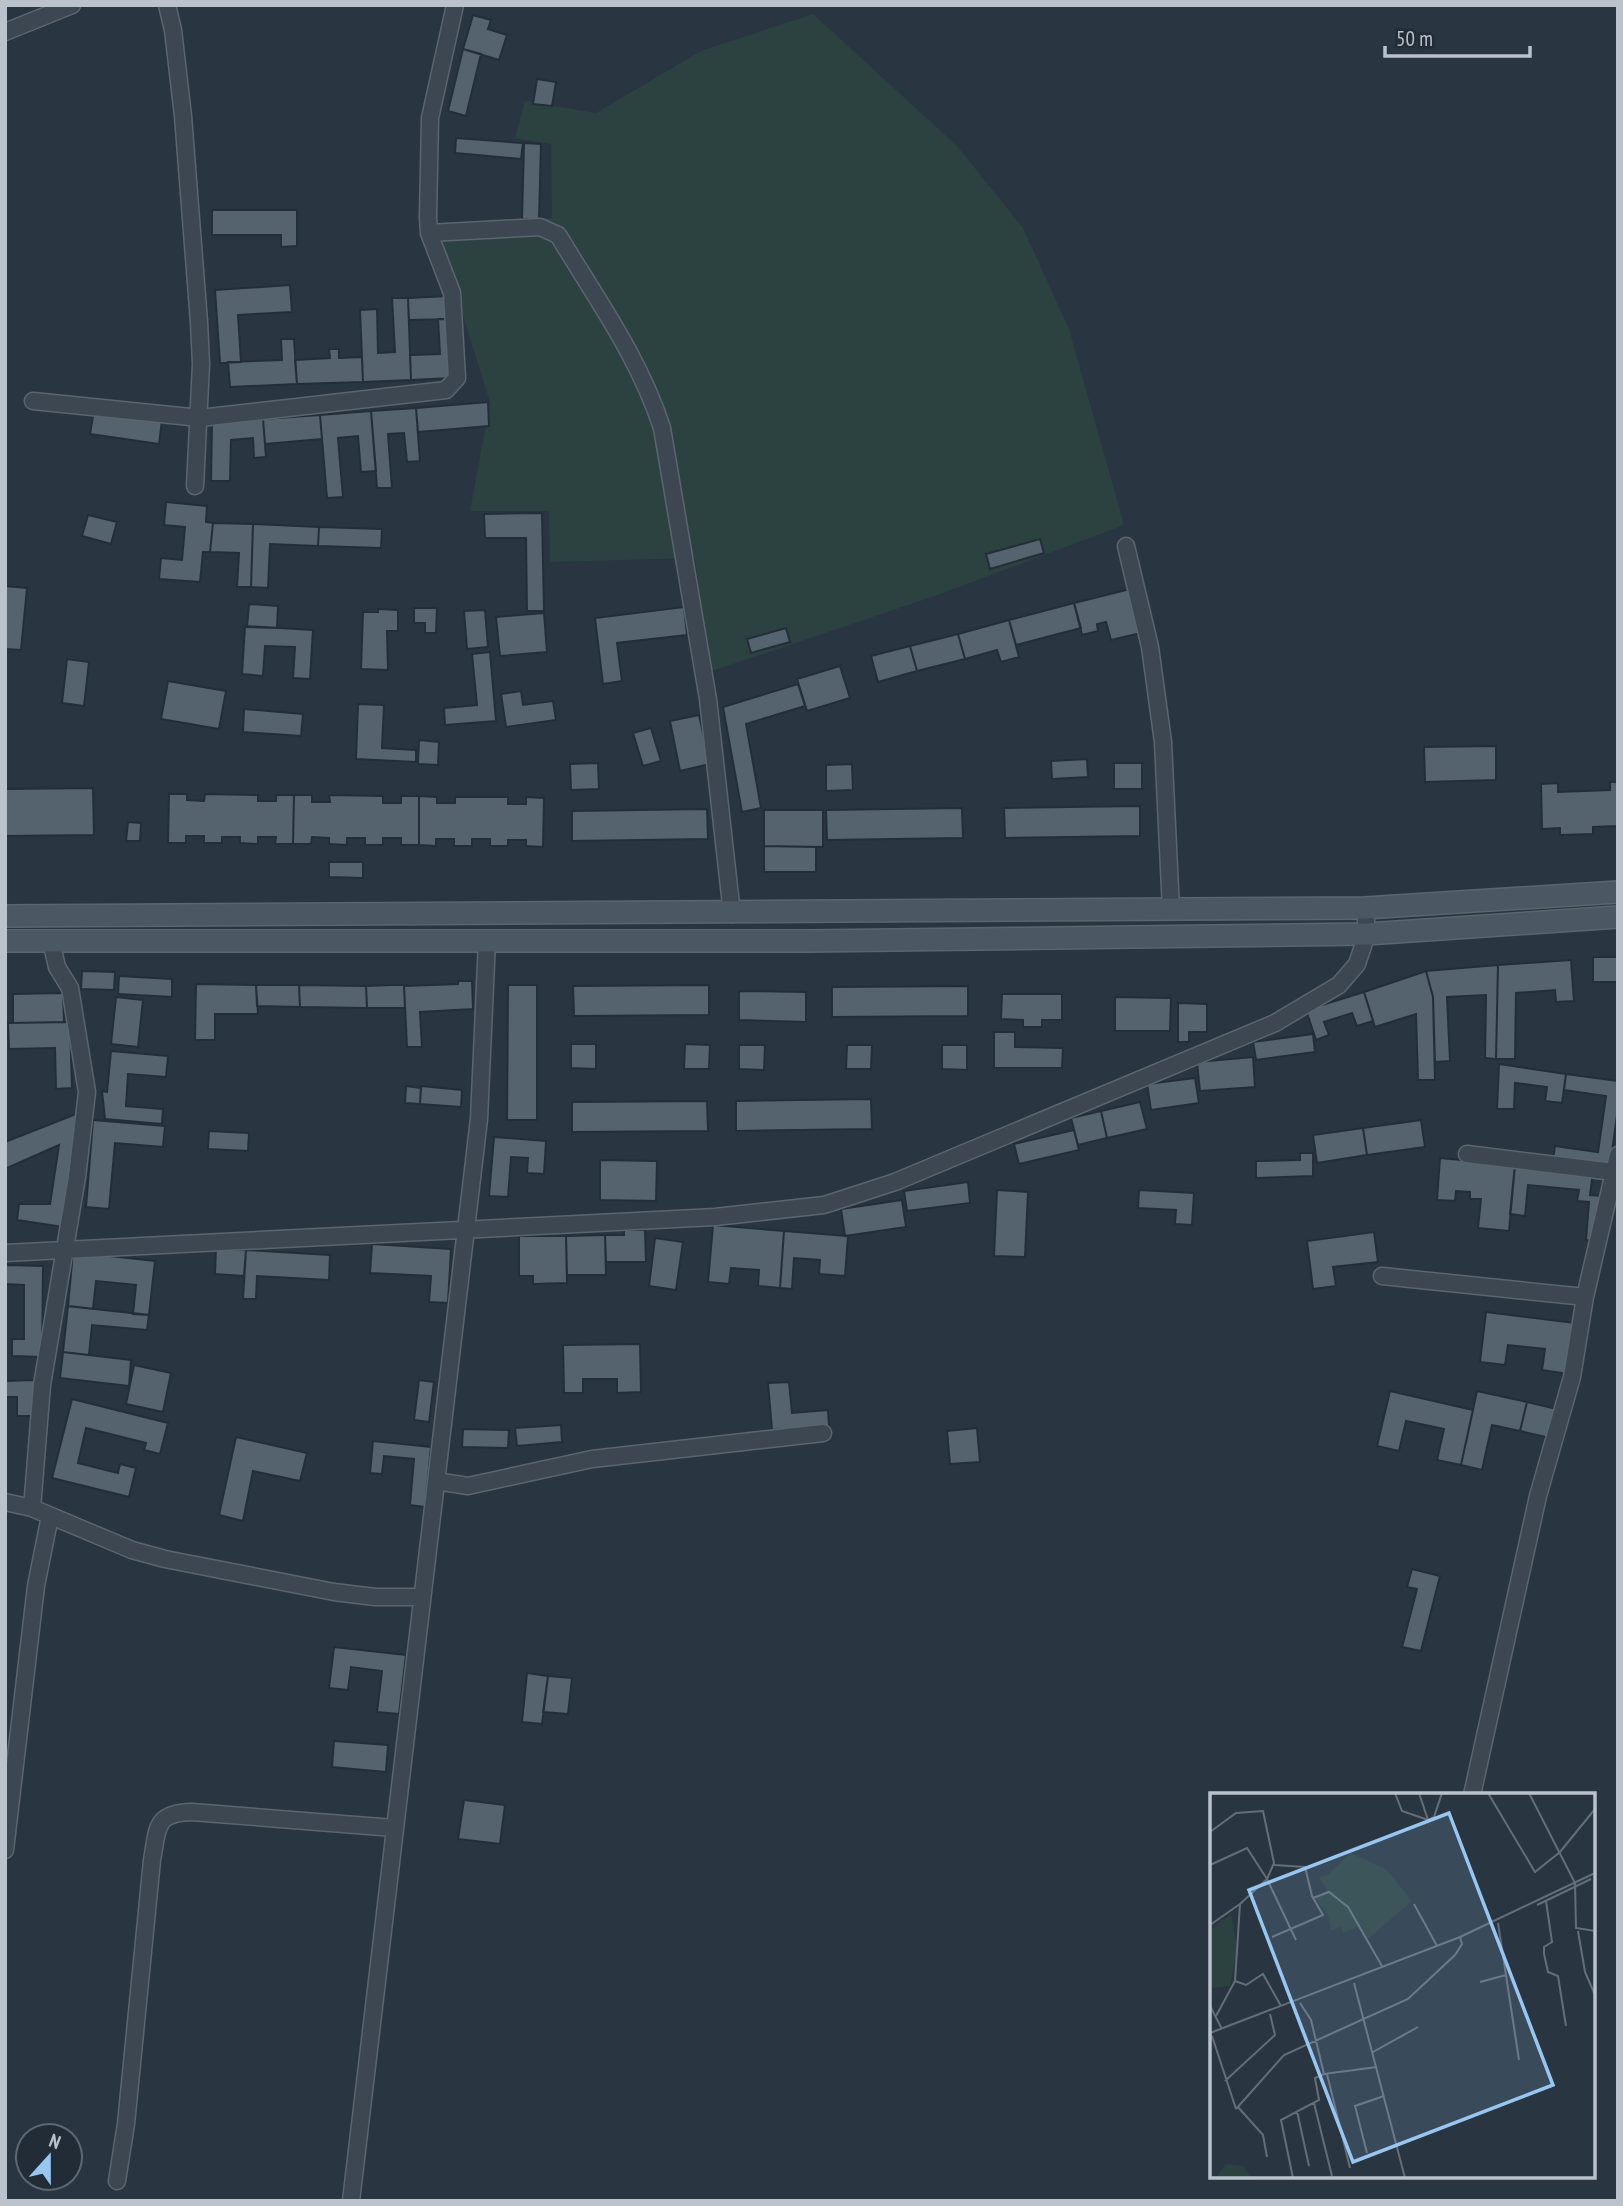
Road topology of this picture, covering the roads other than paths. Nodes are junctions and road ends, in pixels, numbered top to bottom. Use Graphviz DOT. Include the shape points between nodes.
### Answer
graph roads {
  1 [pos="72,5"];
  2 [pos="167,5"];
  3 [pos="455,5"];
  4 [pos="5,32"];
  5 [pos="429,233"];
  6 [pos="33,401"];
  7 [pos="200,418"];
  8 [pos="195,486"];
  9 [pos="1126,545"];
  10 [pos="1618,892"];
  11 [pos="1364,908"];
  12 [pos="1171,910"];
  13 [pos="732,914"];
  14 [pos="5,916"];
  15 [pos="1618,918"];
  16 [pos="1367,934"];
  17 [pos="5,941"];
  18 [pos="51,941"];
  19 [pos="487,941"];
  20 [pos="1467,1154"];
  21 [pos="1618,1155"];
  22 [pos="1614,1172"];
  23 [pos="466,1231"];
  24 [pos="65,1251"];
  25 [pos="5,1253"];
  26 [pos="1382,1276"];
  27 [pos="1585,1297"];
  28 [pos="823,1433"];
  29 [pos="436,1481"];
  30 [pos="5,1502"];
  31 [pos="32,1508"];
  32 [pos="50,1516"];
  33 [pos="421,1597"];
  34 [pos="1472,1793"];
  35 [pos="394,1828"];
  36 [pos="5,1850"];
  37 [pos="117,2182"];
  38 [pos="351,2201"];
  1 -- 4 [label="street"];
  2 -- 7 [label="street" via="193,224"];
  3 -- 5 [label="street" via="430,118"];
  5 -- 7 [label="street" via="452,293 457,379 453,385 446,390"];
  5 -- 13 [label="street" via="540,228 558,235 634,357 651,394 662,428 708,699"];
  6 -- 7 [label="street"];
  7 -- 8 [label="street"];
  9 -- 12 [label="street" via="1150,647 1163,743"];
  10 -- 11 [label="main road"];
  11 -- 12 [label="main road"];
  11 -- 16 [label="street"];
  12 -- 13 [label="main road"];
  13 -- 14 [label="main road"];
  15 -- 16 [label="main road"];
  16 -- 19 [label="main road"];
  16 -- 23 [label="street" via="1357,964 1339,985 1275,1023 895,1182 824,1205 715,1217"];
  17 -- 18 [label="main road"];
  18 -- 19 [label="main road"];
  18 -- 24 [label="street" via="57,967 70,988 87,1092"];
  19 -- 23 [label="street" via="479,1119"];
  20 -- 22 [label="street"];
  21 -- 22 [label="street"];
  22 -- 27 [label="street"];
  23 -- 24 [label="street"];
  23 -- 29 [label="street"];
  24 -- 25 [label="street"];
  24 -- 31 [label="street" via="42,1385"];
  26 -- 27 [label="street"];
  27 -- 34 [label="street" via="1572,1377 1538,1496"];
  28 -- 29 [label="street" via="592,1459 468,1486"];
  29 -- 33 [label="street"];
  30 -- 31 [label="street"];
  31 -- 32 [label="street"];
  32 -- 33 [label="street" via="165,1559 334,1592"];
  32 -- 36 [label="street" via="39,1557"];
  33 -- 35 [label="street"];
  35 -- 37 [label="street" via="192,1812 171,1813 161,1819 152,1860"];
  35 -- 38 [label="street"];
}
